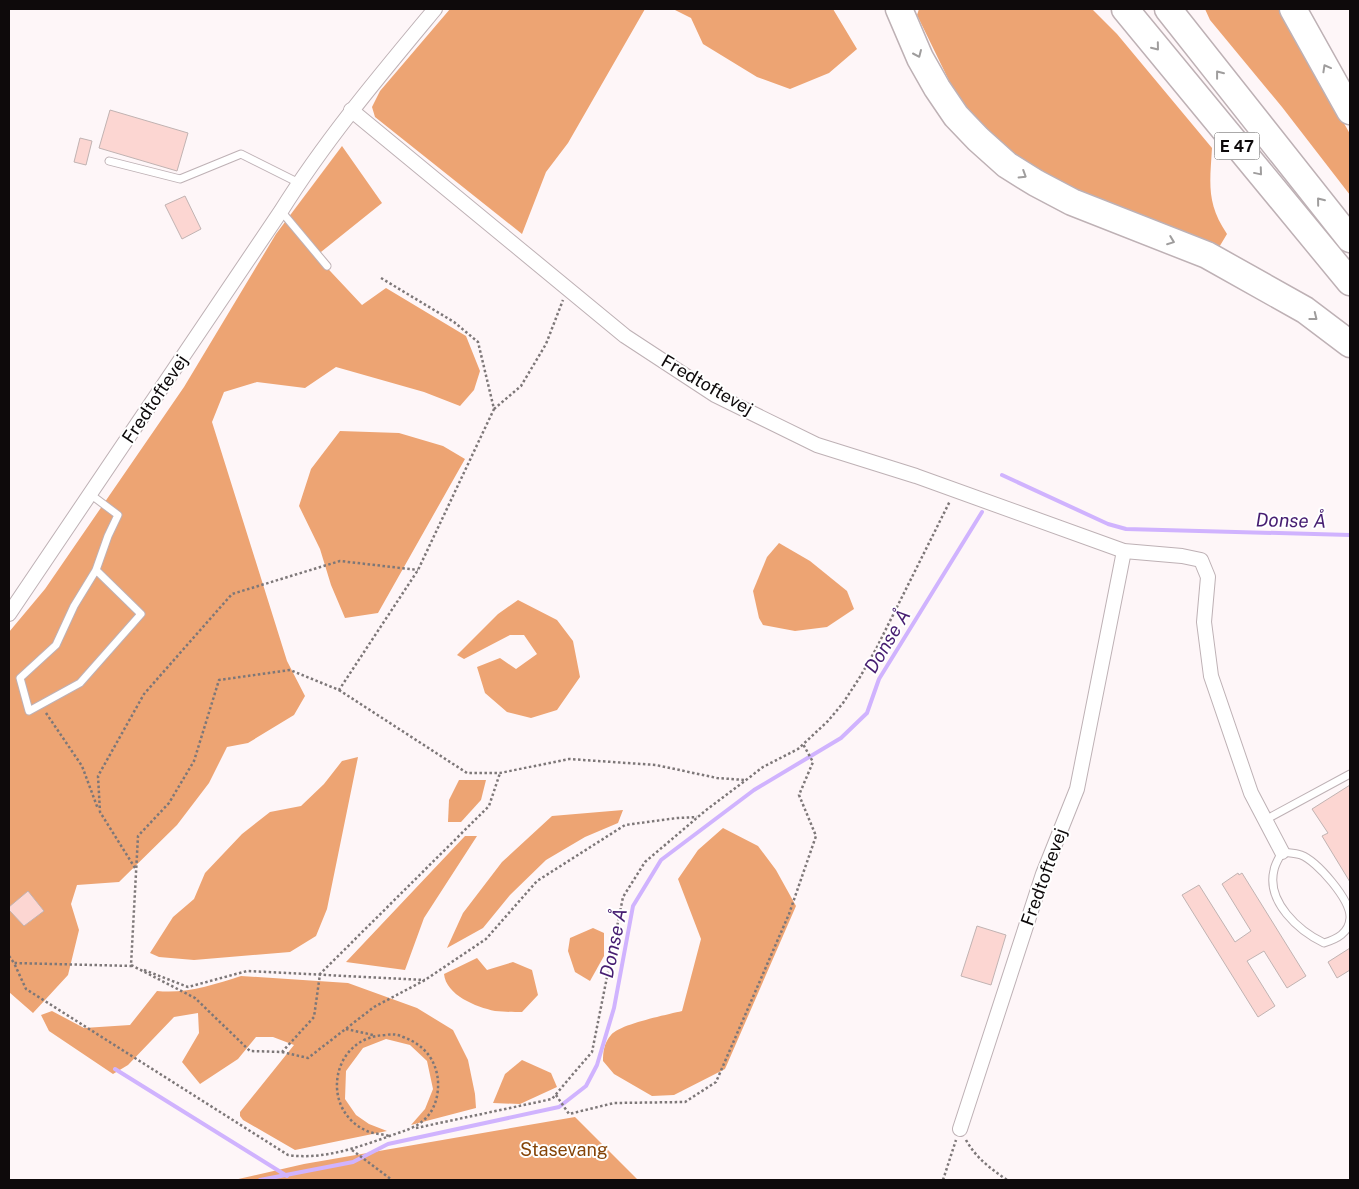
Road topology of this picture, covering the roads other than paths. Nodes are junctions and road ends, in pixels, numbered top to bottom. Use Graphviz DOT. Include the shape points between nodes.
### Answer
graph roads {
  1 [pos="435,9"];
  2 [pos="899,9"];
  3 [pos="1125,9"];
  4 [pos="1168,9"];
  5 [pos="1293,9"];
  6 [pos="351,110"];
  7 [pos="1350,111"];
  8 [pos="109,161"];
  9 [pos="299,183"];
  10 [pos="281,211"];
  11 [pos="1350,239"];
  12 [pos="327,266"];
  13 [pos="1350,282"];
  14 [pos="1350,344"];
  15 [pos="90,494"];
  16 [pos="1124,551"];
  17 [pos="96,570"];
  18 [pos="9,614"];
  19 [pos="1350,774"];
  20 [pos="1265,820"];
  21 [pos="1282,852"];
  22 [pos="1350,917"];
  23 [pos="960,1129"];
  1 -- 6 [label="street, Fredtoftevej"];
  2 -- 14 [label="highway, one-way" via="936,88 962,122 1007,165 1072,202 1206,255 1306,310"];
  3 -- 13 [label="highway, E 47, one-way"];
  11 -- 4 [label="highway, E 47, one-way"];
  7 -- 5 [label="highway, one-way"];
  6 -- 9 [label="street, Fredtoftevej"];
  6 -- 16 [label="street, Fredtoftevej" via="625,336 715,395 817,444"];
  8 -- 9 [label="lane" via="180,178 241,154"];
  9 -- 10 [label="street, Fredtoftevej"];
  10 -- 12 [label="lane"];
  10 -- 15 [label="street, Fredtoftevej"];
  15 -- 17 [label="lane" via="118,515"];
  15 -- 18 [label="street, Fredtoftevej"];
  16 -- 20 [label="street, Fredtoftevej" via="1202,560 1208,577 1204,622 1211,676 1251,793"];
  16 -- 23 [label="street, Fredtoftevej" via="1077,789 1043,874"];
  17 -- 17 [label="lane" via="56,645 20,678 29,711 80,682 141,614"];
  19 -- 20 [label="lane"];
  20 -- 21 [label="street, Fredtoftevej"];
  21 -- 22 [label="lane" via="1301,855 1317,865 1345,903"];
  21 -- 22 [label="lane" via="1274,870 1273,885 1291,920 1309,936 1324,943 1346,931"];
}
